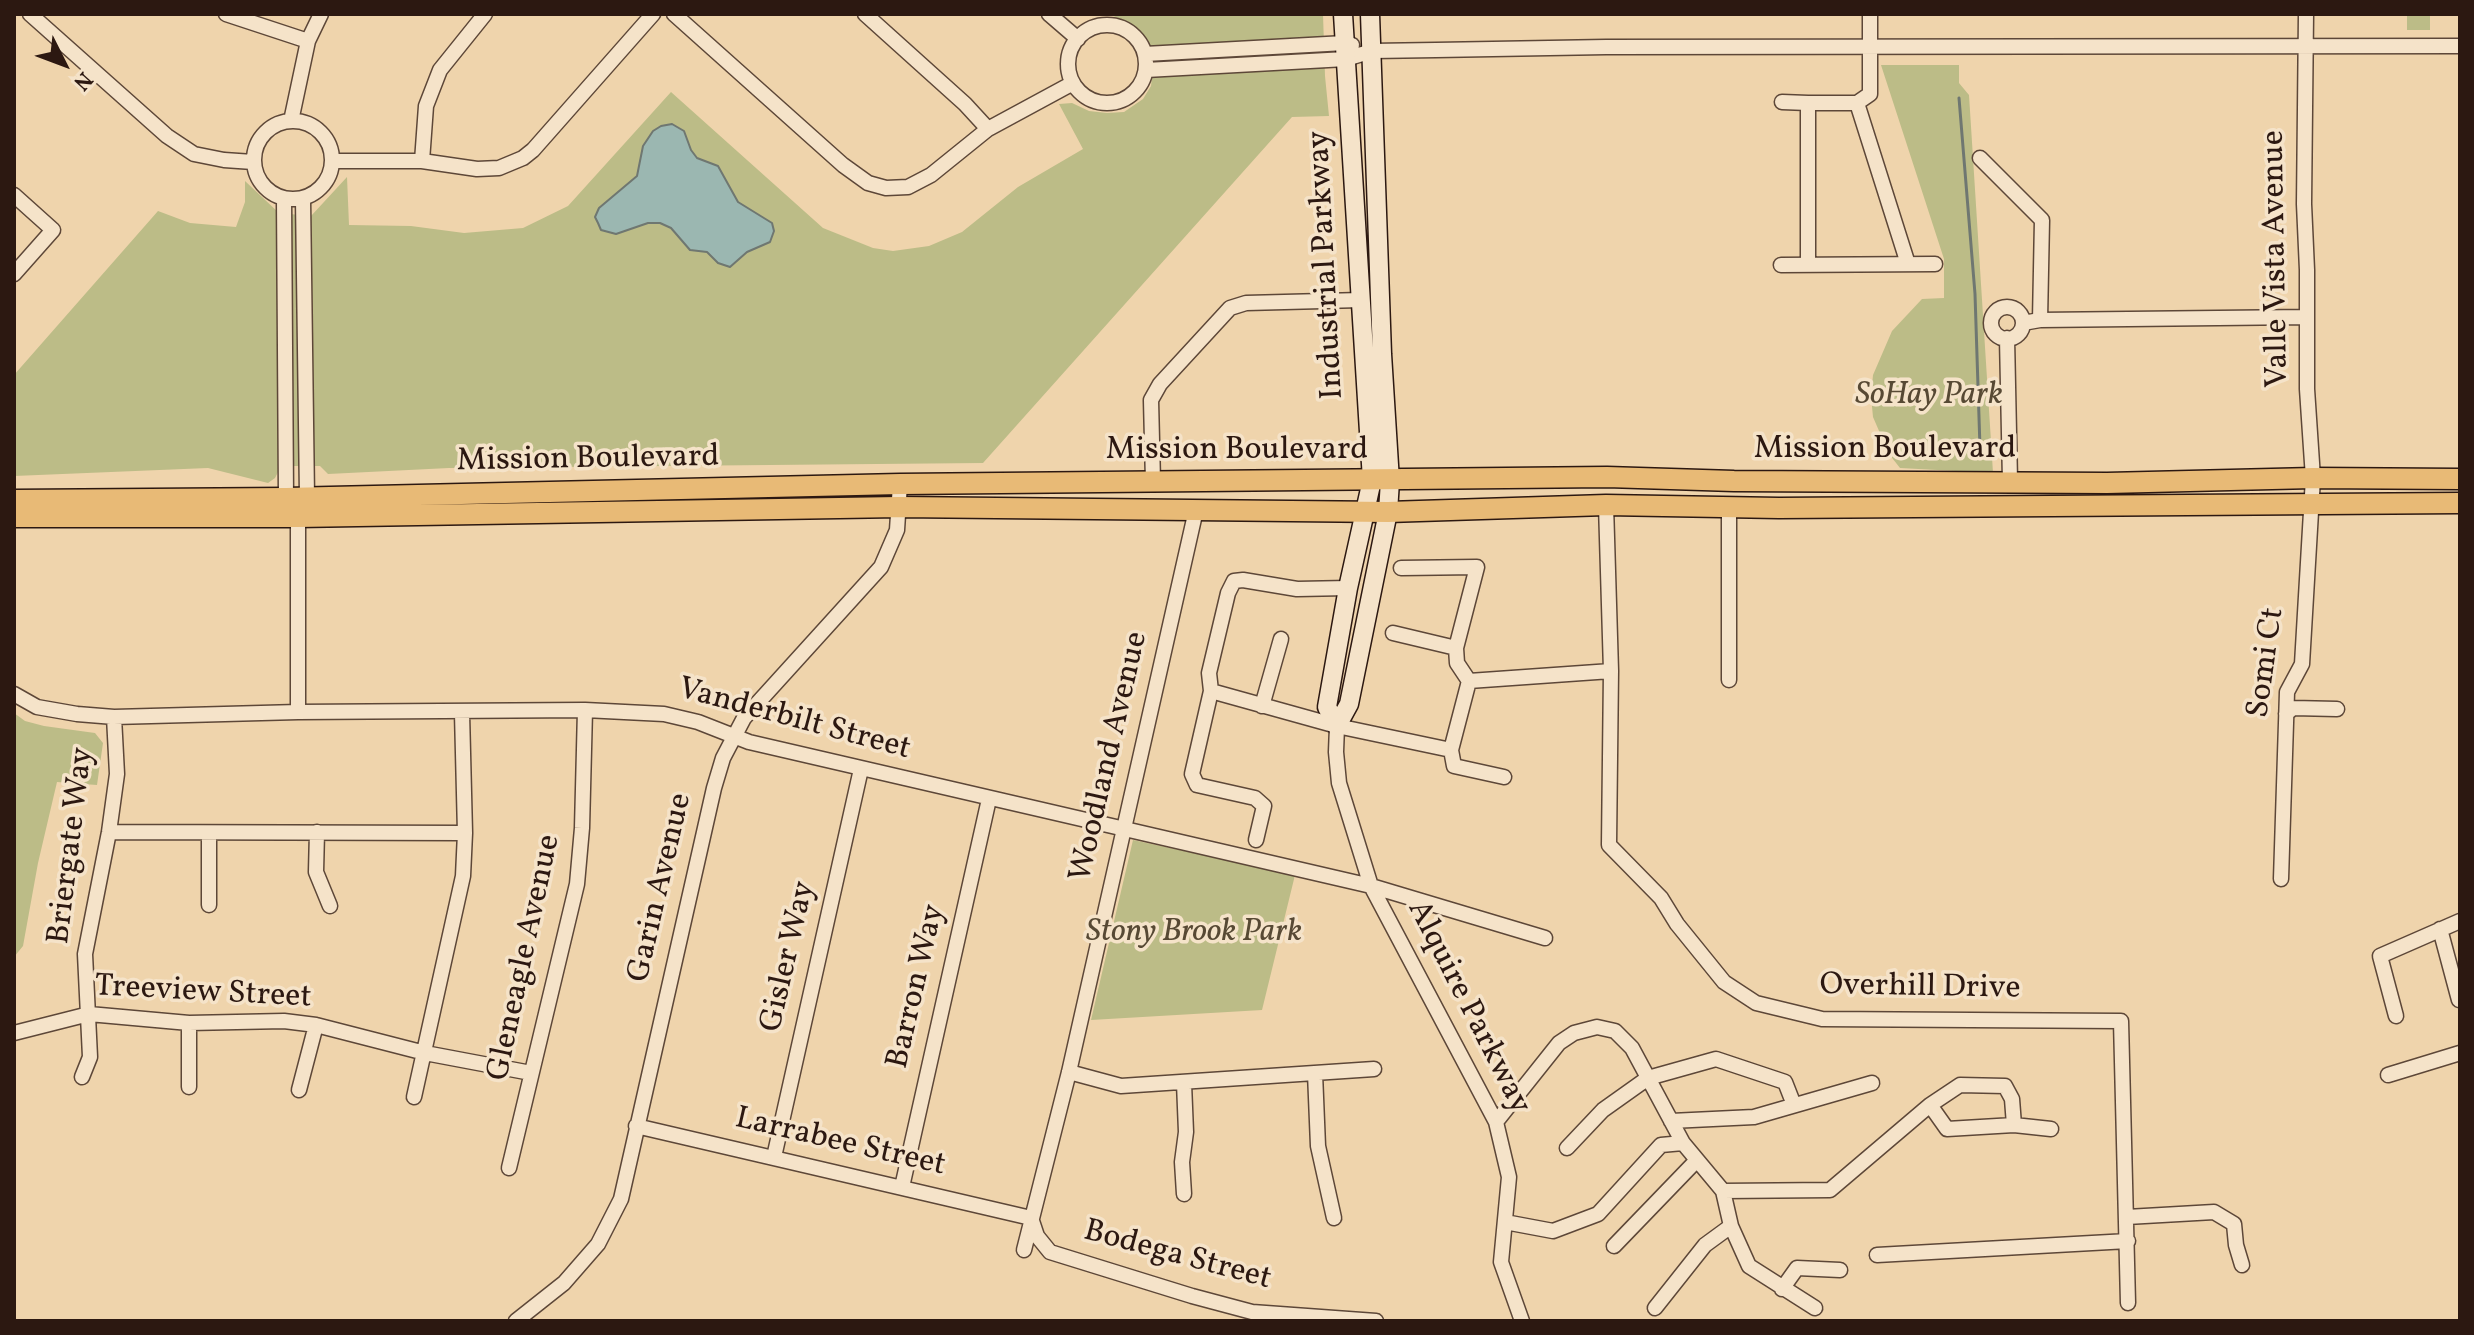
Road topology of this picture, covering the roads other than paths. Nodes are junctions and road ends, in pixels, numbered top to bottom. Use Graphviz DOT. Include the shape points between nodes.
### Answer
graph roads {
  1 [pos="30,14"];
  2 [pos="226,14"];
  3 [pos="321,14"];
  4 [pos="485,14"];
  5 [pos="653,14"];
  6 [pos="674,14"];
  7 [pos="865,14"];
  8 [pos="1049,14"];
  9 [pos="1343,14"];
  10 [pos="1370,14"];
  11 [pos="1870,14"];
  12 [pos="2306,14"];
  13 [pos="1078,39"];
  14 [pos="308,41"];
  15 [pos="2460,46"];
  16 [pos="2305,47"];
  17 [pos="1871,48"];
  18 [pos="1346,51"];
  19 [pos="1372,51"];
  20 [pos="1145,54"];
  21 [pos="1146,70"];
  22 [pos="1073,83"];
  23 [pos="1782,102"];
  24 [pos="1808,103"];
  25 [pos="1857,103"];
  26 [pos="291,121"];
  27 [pos="988,129"];
  28 [pos="1980,158"];
  29 [pos="333,161"];
  30 [pos="422,161"];
  31 [pos="253,162"];
  32 [pos="14,195"];
  33 [pos="284,199"];
  34 [pos="303,199"];
  35 [pos="1908,264"];
  36 [pos="1935,264"];
  37 [pos="1781,265"];
  38 [pos="1808,265"];
  39 [pos="14,274"];
  40 [pos="1361,300"];
  41 [pos="2306,317"];
  42 [pos="2040,320"];
  43 [pos="2023,323"];
  44 [pos="2007,338"];
  45 [pos="2313,478"];
  46 [pos="2460,479"];
  47 [pos="1381,480"];
  48 [pos="2010,481"];
  49 [pos="1153,482"];
  50 [pos="900,484"];
  51 [pos="307,497"];
  52 [pos="286,498"];
  53 [pos="14,500"];
  54 [pos="2460,503"];
  55 [pos="2312,504"];
  56 [pos="1606,505"];
  57 [pos="899,507"];
  58 [pos="1729,508"];
  59 [pos="1196,510"];
  60 [pos="1366,512"];
  61 [pos="1388,512"];
  62 [pos="14,517"];
  63 [pos="298,517"];
  64 [pos="1401,568"];
  65 [pos="1348,588"];
  66 [pos="1393,633"];
  67 [pos="1281,639"];
  68 [pos="1456,648"];
  69 [pos="1611,671"];
  70 [pos="1729,680"];
  71 [pos="1469,681"];
  72 [pos="1211,691"];
  73 [pos="14,694"];
  74 [pos="1262,706"];
  75 [pos="2337,709"];
  76 [pos="585,710"];
  77 [pos="298,712"];
  78 [pos="462,713"];
  79 [pos="2286,714"];
  80 [pos="114,717"];
  81 [pos="1337,726"];
  82 [pos="735,737"];
  83 [pos="1451,750"];
  84 [pos="861,769"];
  85 [pos="1504,777"];
  86 [pos="989,799"];
  87 [pos="1123,829"];
  88 [pos="109,832"];
  89 [pos="317,832"];
  90 [pos="209,833"];
  91 [pos="465,833"];
  92 [pos="1256,840"];
  93 [pos="2281,879"];
  94 [pos="1371,886"];
  95 [pos="209,905"];
  96 [pos="330,906"];
  97 [pos="2460,921"];
  98 [pos="2440,929"];
  99 [pos="1545,938"];
  100 [pos="2459,1000"];
  101 [pos="89,1014"];
  102 [pos="2396,1016"];
  103 [pos="189,1023"];
  104 [pos="316,1025"];
  105 [pos="14,1033"];
  106 [pos="425,1053"];
  107 [pos="2460,1053"];
  108 [pos="1374,1069"];
  109 [pos="1069,1072"];
  110 [pos="531,1073"];
  111 [pos="1315,1073"];
  112 [pos="2388,1075"];
  113 [pos="82,1077"];
  114 [pos="1648,1078"];
  115 [pos="1184,1083"];
  116 [pos="1872,1083"];
  117 [pos="189,1087"];
  118 [pos="299,1090"];
  119 [pos="414,1097"];
  120 [pos="1794,1105"];
  121 [pos="1930,1105"];
  122 [pos="1671,1121"];
  123 [pos="1496,1122"];
  124 [pos="2014,1125"];
  125 [pos="636,1126"];
  126 [pos="2051,1129"];
  127 [pos="1683,1143"];
  128 [pos="1567,1148"];
  129 [pos="774,1157"];
  130 [pos="1696,1161"];
  131 [pos="509,1168"];
  132 [pos="902,1187"];
  133 [pos="1723,1191"];
  134 [pos="1184,1194"];
  135 [pos="2127,1217"];
  136 [pos="1031,1218"];
  137 [pos="1334,1218"];
  138 [pos="1505,1222"];
  139 [pos="1731,1226"];
  140 [pos="2128,1241"];
  141 [pos="1614,1246"];
  142 [pos="1024,1250"];
  143 [pos="1877,1255"];
  144 [pos="2242,1265"];
  145 [pos="1840,1270"];
  146 [pos="1782,1289"];
  147 [pos="2128,1303"];
  148 [pos="1655,1308"];
  149 [pos="1815,1308"];
  150 [pos="516,1321"];
  151 [pos="1376,1321"];
  152 [pos="1522,1321"];
  1 -- 31 [label="street" via="194,154"];
  2 -- 14 [label="street"];
  3 -- 14 [label="street"];
  4 -- 30 [label="street" via="440,70 426,106"];
  5 -- 30 [label="street" via="523,158 499,168 477,169"];
  6 -- 27 [label="street" via="868,183 908,187"];
  7 -- 27 [label="street"];
  8 -- 13 [label="street"];
  9 -- 18 [label="main road, Industrial Parkway"];
  10 -- 19 [label="main road, Industrial Parkway"];
  11 -- 17 [label="street"];
  12 -- 16 [label="street, Valle Vista Avenue"];
  13 -- 20 [label="street" via="1092,29 1115,26 1135,37"];
  13 -- 22 [label="street" via="1069,59"];
  14 -- 26 [label="street"];
  15 -- 16 [label="street"];
  16 -- 17 [label="street"];
  16 -- 41 [label="street, Valle Vista Avenue"];
  17 -- 19 [label="street"];
  17 -- 25 [label="street" via="1872,87"];
  18 -- 19 [label="street"];
  18 -- 20 [label="street"];
  18 -- 21 [label="street"];
  18 -- 40 [label="main road, Industrial Parkway"];
  19 -- 47 [label="main road, Industrial Parkway"];
  20 -- 21 [label="street"];
  21 -- 22 [label="street" via="1136,90 1111,103 1090,99"];
  22 -- 27 [label="street"];
  23 -- 24 [label="street"];
  24 -- 25 [label="street"];
  24 -- 38 [label="street"];
  25 -- 35 [label="street"];
  26 -- 29 [label="street" via="321,132"];
  26 -- 31 [label="street" via="264,134"];
  28 -- 42 [label="street" via="2042,220"];
  29 -- 30 [label="street"];
  29 -- 34 [label="street" via="324,185"];
  31 -- 33 [label="street" via="263,186"];
  32 -- 39 [label="street" via="53,230"];
  33 -- 34 [label="street"];
  33 -- 52 [label="street"];
  34 -- 51 [label="street"];
  35 -- 36 [label="street"];
  35 -- 38 [label="street"];
  37 -- 38 [label="street"];
  40 -- 47 [label="main road, Industrial Parkway"];
  40 -- 49 [label="street" via="1246,303 1230,308 1151,400"];
  41 -- 42 [label="street"];
  41 -- 45 [label="street, Valle Vista Avenue"];
  42 -- 43 [label="street"];
  43 -- 44 [label="street" via="2019,333"];
  43 -- 44 [label="street" via="2014,308 1996,312 1993,328"];
  44 -- 48 [label="street"];
  45 -- 46 [label="main road, Mission Boulevard"];
  45 -- 48 [label="main road, Mission Boulevard"];
  45 -- 55 [label="street, Valle Vista Avenue"];
  47 -- 48 [label="main road, Mission Boulevard"];
  47 -- 49 [label="main road, Mission Boulevard"];
  47 -- 60 [label="main road, Industrial Parkway"];
  47 -- 61 [label="main road, Industrial Parkway"];
  49 -- 50 [label="main road, Mission Boulevard"];
  50 -- 51 [label="main road, Mission Boulevard"];
  50 -- 57 [label="street, Garin Avenue"];
  51 -- 52 [label="main road, Mission Boulevard"];
  51 -- 63 [label="street"];
  52 -- 53 [label="main road, Mission Boulevard"];
  52 -- 63 [label="street"];
  54 -- 55 [label="main road, Mission Boulevard"];
  55 -- 58 [label="main road, Mission Boulevard"];
  55 -- 79 [label="street, Somi Ct" via="2302,664 2287,692"];
  56 -- 58 [label="main road, Mission Boulevard"];
  56 -- 61 [label="main road, Mission Boulevard"];
  56 -- 69 [label="street, Overhill Drive"];
  57 -- 59 [label="main road, Mission Boulevard"];
  57 -- 63 [label="main road, Mission Boulevard"];
  57 -- 82 [label="street, Garin Avenue" via="897,530 881,567 744,718"];
  58 -- 70 [label="street"];
  59 -- 60 [label="main road, Mission Boulevard"];
  59 -- 87 [label="street, Woodland Avenue"];
  60 -- 61 [label="main road, Mission Boulevard"];
  60 -- 65 [label="main road, Alquire Parkway"];
  61 -- 81 [label="main road, Alquire Parkway" via="1349,704"];
  62 -- 63 [label="main road, Mission Boulevard"];
  63 -- 77 [label="street"];
  64 -- 68 [label="street" via="1477,567"];
  65 -- 72 [label="street" via="1297,589 1234,581 1209,673"];
  65 -- 81 [label="main road, Alquire Parkway" via="1327,707"];
  66 -- 68 [label="street"];
  67 -- 74 [label="street"];
  68 -- 71 [label="street" via="1457,663"];
  69 -- 71 [label="street"];
  69 -- 135 [label="street, Overhill Drive" via="1609,845 1661,898 1724,982 1756,1003 1822,1019 2121,1021"];
  71 -- 83 [label="street"];
  72 -- 74 [label="street"];
  72 -- 92 [label="street" via="1192,774 1197,785 1255,798 1264,806"];
  73 -- 80 [label="street, Vanderbilt Street" via="37,707"];
  74 -- 81 [label="street"];
  75 -- 79 [label="street" via="2293,708"];
  76 -- 78 [label="street, Vanderbilt Street"];
  76 -- 82 [label="street, Vanderbilt Street" via="664,714"];
  76 -- 110 [label="street, Gleneagle Avenue" via="577,884"];
  77 -- 78 [label="street, Vanderbilt Street"];
  77 -- 80 [label="street, Vanderbilt Street"];
  78 -- 91 [label="street"];
  79 -- 93 [label="street, Somi Ct"];
  80 -- 88 [label="street, Briergate Way" via="117,774"];
  81 -- 83 [label="street"];
  81 -- 94 [label="street, Alquire Parkway" via="1339,783"];
  82 -- 84 [label="street, Vanderbilt Street"];
  82 -- 125 [label="street, Garin Avenue" via="714,788"];
  83 -- 85 [label="street" via="1454,766"];
  84 -- 86 [label="street, Vanderbilt Street"];
  84 -- 129 [label="street, Gisler Way"];
  86 -- 87 [label="street, Vanderbilt Street"];
  86 -- 132 [label="street, Barron Way"];
  87 -- 94 [label="street, Vanderbilt Street"];
  87 -- 109 [label="street, Woodland Avenue"];
  88 -- 90 [label="street"];
  88 -- 101 [label="street, Briergate Way" via="85,954"];
  89 -- 90 [label="street"];
  89 -- 91 [label="street"];
  89 -- 96 [label="street" via="316,872"];
  90 -- 95 [label="street"];
  91 -- 106 [label="street" via="463,876"];
  94 -- 99 [label="street, Vanderbilt Street"];
  94 -- 123 [label="street, Alquire Parkway"];
  97 -- 98 [label="street"];
  98 -- 100 [label="street"];
  98 -- 102 [label="street" via="2380,956"];
  101 -- 103 [label="street, Treeview Street"];
  101 -- 105 [label="street, Treeview Street"];
  101 -- 113 [label="street, Briergate Way" via="90,1057"];
  103 -- 104 [label="street, Treeview Street"];
  103 -- 117 [label="street"];
  104 -- 106 [label="street, Treeview Street"];
  104 -- 118 [label="street"];
  106 -- 110 [label="street, Treeview Street"];
  106 -- 119 [label="street"];
  107 -- 112 [label="street"];
  108 -- 111 [label="street"];
  109 -- 115 [label="street" via="1121,1086"];
  109 -- 136 [label="street, Woodland Avenue"];
  110 -- 131 [label="street, Gleneagle Avenue"];
  111 -- 115 [label="street"];
  111 -- 137 [label="street" via="1318,1146"];
  114 -- 120 [label="street" via="1716,1059 1785,1082"];
  114 -- 122 [label="street"];
  114 -- 123 [label="street" via="1632,1048 1615,1031 1597,1027 1574,1033 1559,1043"];
  114 -- 128 [label="street" via="1603,1110"];
  115 -- 134 [label="street"];
  116 -- 120 [label="street"];
  120 -- 122 [label="street" via="1754,1117"];
  121 -- 124 [label="street" via="1947,1129"];
  121 -- 124 [label="street" via="1960,1085 2005,1086"];
  121 -- 133 [label="street" via="1830,1190"];
  122 -- 127 [label="street"];
  123 -- 138 [label="street, Alquire Parkway" via="1509,1177"];
  124 -- 126 [label="street"];
  125 -- 129 [label="street, Larrabee Street"];
  125 -- 150 [label="street, Garin Avenue" via="621,1199 598,1244 564,1283"];
  127 -- 130 [label="street"];
  127 -- 138 [label="street" via="1661,1145 1598,1214 1553,1231"];
  129 -- 132 [label="street, Larrabee Street"];
  130 -- 133 [label="street"];
  130 -- 141 [label="street"];
  132 -- 136 [label="street, Larrabee Street"];
  133 -- 139 [label="street"];
  135 -- 140 [label="street, Overhill Drive"];
  135 -- 144 [label="street" via="2214,1212 2234,1224"];
  136 -- 142 [label="street, Woodland Avenue"];
  136 -- 151 [label="street, Bodega Street" via="1050,1252 1192,1296 1252,1312"];
  138 -- 152 [label="street, Alquire Parkway" via="1501,1262"];
  139 -- 146 [label="street" via="1749,1266"];
  139 -- 148 [label="street" via="1705,1245"];
  140 -- 143 [label="street"];
  140 -- 147 [label="street, Overhill Drive"];
  145 -- 146 [label="street" via="1797,1268"];
  146 -- 149 [label="street"];
}
